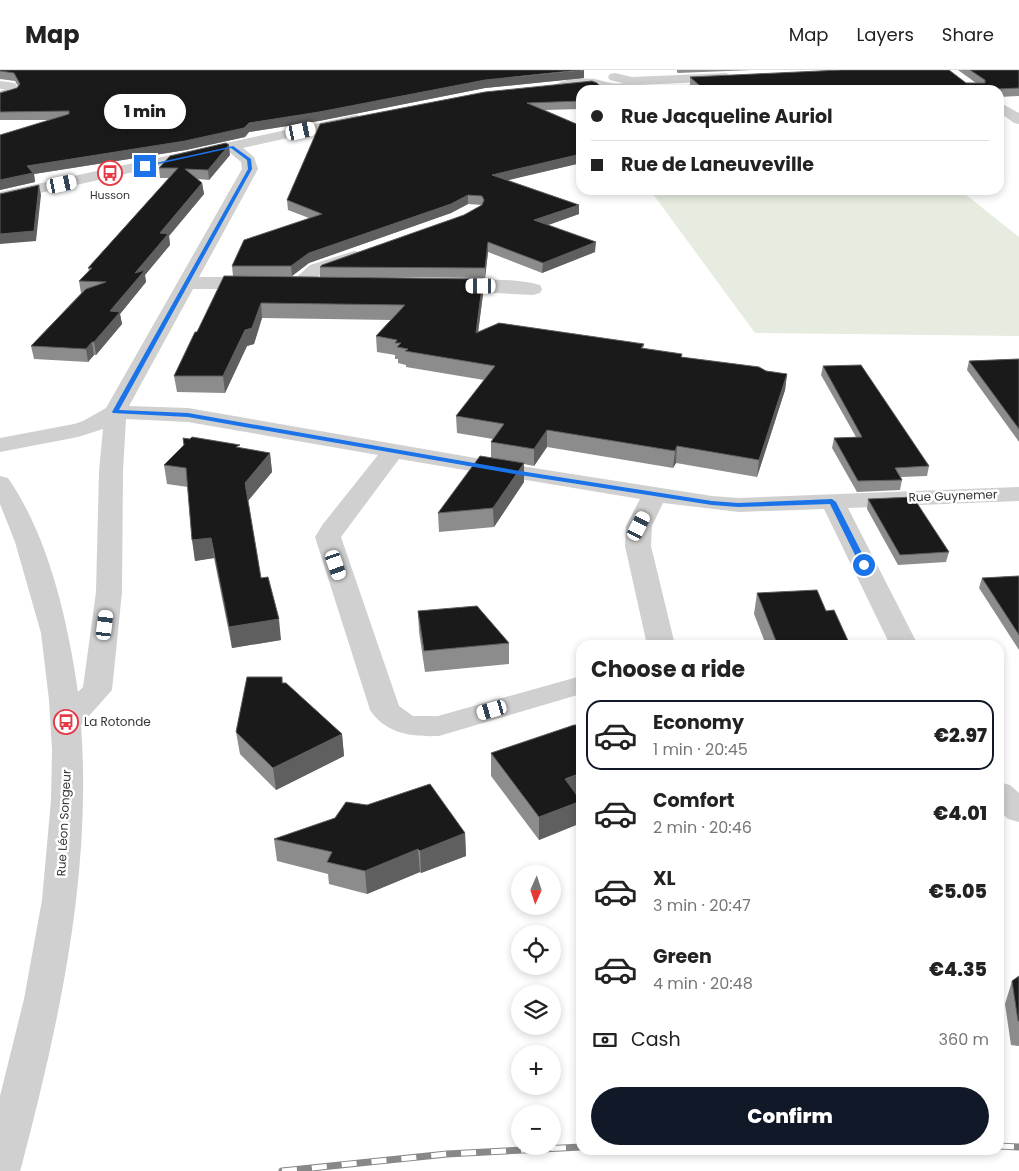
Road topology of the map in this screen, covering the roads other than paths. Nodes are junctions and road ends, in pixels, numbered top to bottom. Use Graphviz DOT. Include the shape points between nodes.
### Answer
graph roads {
  1 [pos="601,77"];
  2 [pos="742,77"];
  3 [pos="632,81"];
  4 [pos="0,85"];
  5 [pos="602,85"];
  6 [pos="631,85"];
  7 [pos="552,86"];
  8 [pos="0,96"];
  9 [pos="1004,110"];
  10 [pos="364,117"];
  11 [pos="1019,120"];
  12 [pos="232,147"];
  13 [pos="0,198"];
  14 [pos="370,250"];
  15 [pos="186,282"];
  16 [pos="298,284"];
  17 [pos="327,284"];
  18 [pos="423,285"];
  19 [pos="533,289"];
  20 [pos="115,412"];
  21 [pos="0,445"];
  22 [pos="393,451"];
  23 [pos="0,483"];
  24 [pos="655,494"];
  25 [pos="1019,494"];
  26 [pos="832,502"];
  27 [pos="660,640"];
  28 [pos="901,640"];
  29 [pos="576,686"];
  30 [pos="66,722"];
  31 [pos="1004,798"];
  32 [pos="1019,812"];
  33 [pos="0,1168"];
  1 -- 3 [label="street"];
  1 -- 5 [label="street"];
  1 -- 7 [label="street"];
  2 -- 3 [label="street"];
  3 -- 6 [label="street"];
  4 -- 8 [label="street" via="10,86 13,90"];
  9 -- 11 [label="street"];
  10 -- 12 [label="street"];
  12 -- 13 [label="street"];
  12 -- 15 [label="street" via="249,160 250,169"];
  14 -- 16 [label="street" via="316,269"];
  15 -- 16 [label="street"];
  15 -- 20 [label="street"];
  16 -- 17 [label="street"];
  18 -- 19 [label="street"];
  20 -- 21 [label="street" via="78,430"];
  20 -- 22 [label="street, Rue Guynemer" via="188,415"];
  20 -- 30 [label="street" via="109,592 97,690"];
  22 -- 24 [label="street, Rue Guynemer"];
  22 -- 29 [label="street" via="328,537 385,710 403,725 439,726"];
  23 -- 30 [label="street, Rue Léon Songeur" via="18,515 45,598 58,648"];
  24 -- 26 [label="street, Rue Guynemer" via="738,505"];
  24 -- 27 [label="street" via="639,526 638,546"];
  25 -- 26 [label="street, Rue Guynemer"];
  26 -- 28 [label="street"];
  30 -- 33 [label="street, Rue Léon Songeur" via="68,789 64,868 32,1047"];
  31 -- 32 [label="street"];
}
